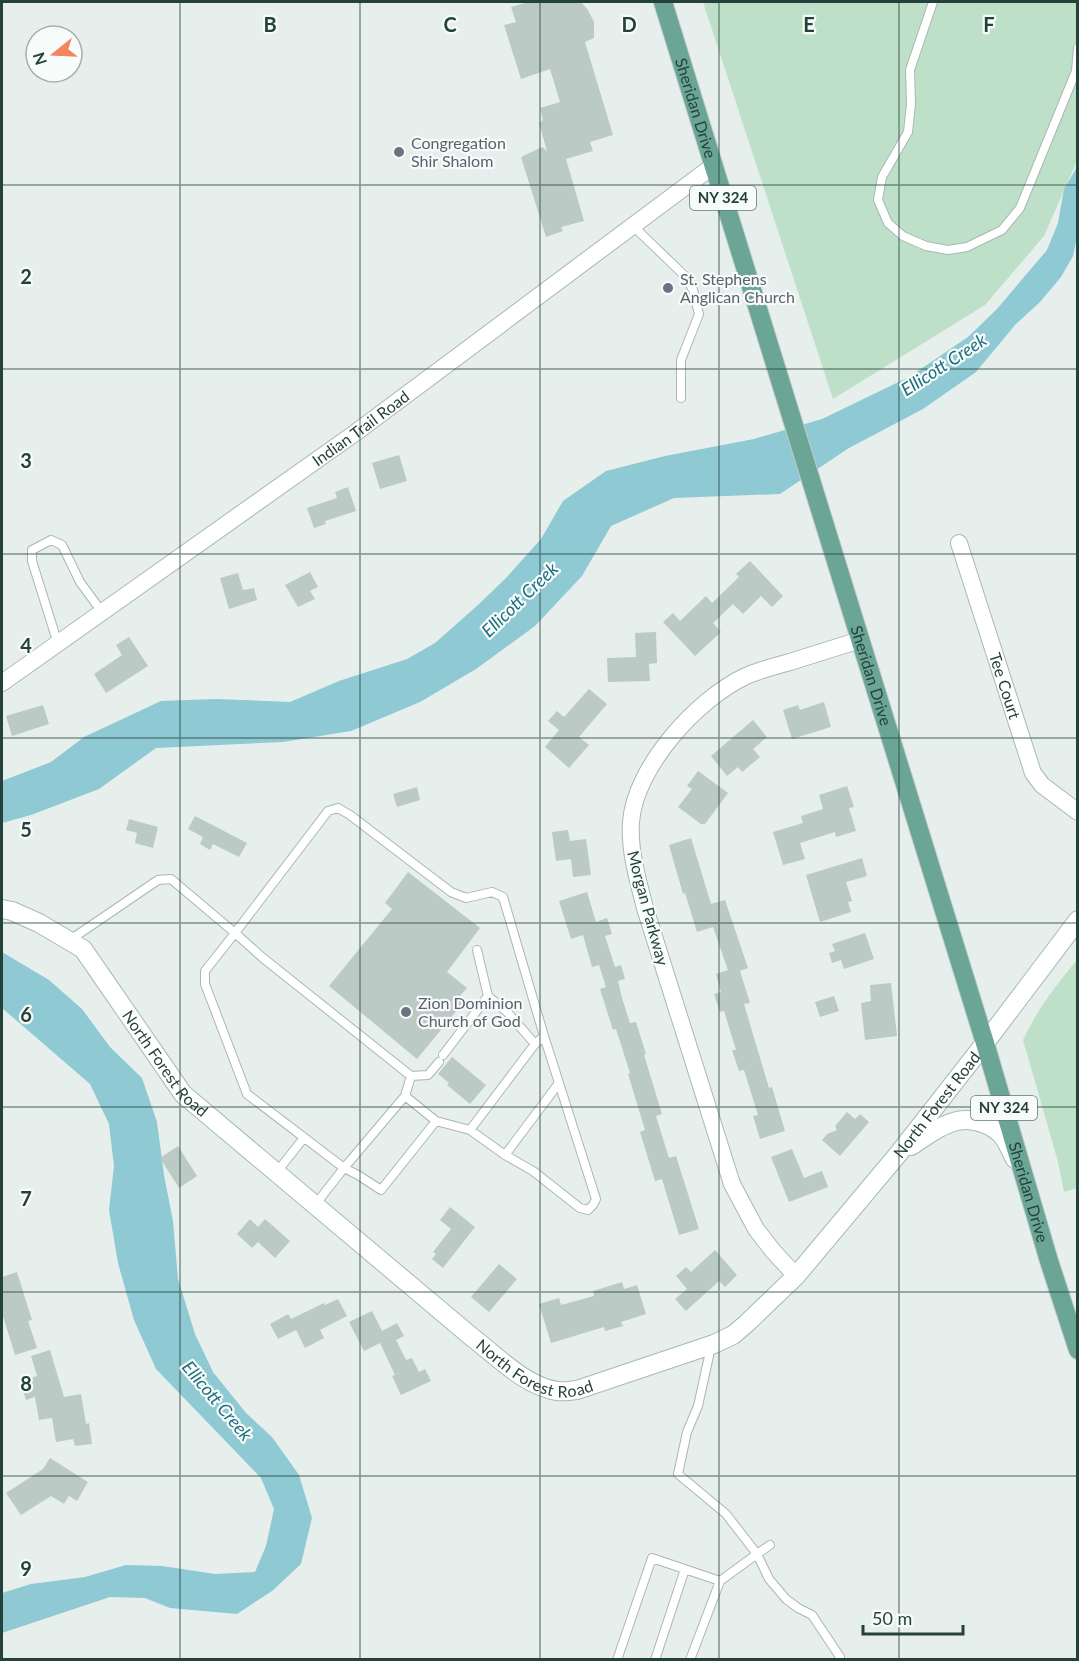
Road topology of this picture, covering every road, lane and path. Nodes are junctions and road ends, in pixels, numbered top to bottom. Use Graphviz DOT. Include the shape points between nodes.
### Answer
graph roads {
  1 [pos="663,2"];
  2 [pos="933,2"];
  3 [pos="1077,48"];
  4 [pos="713,166"];
  5 [pos="633,226"];
  6 [pos="681,398"];
  7 [pos="959,543"];
  8 [pos="102,612"];
  9 [pos="860,640"];
  10 [pos="58,644"];
  11 [pos="2,683"];
  12 [pos="1077,812"];
  13 [pos="2,909"];
  14 [pos="1077,920"];
  15 [pos="235,933"];
  16 [pos="69,940"];
  17 [pos="477,950"];
  18 [pos="488,996"];
  19 [pos="544,1036"];
  20 [pos="535,1044"];
  21 [pos="985,1044"];
  22 [pos="411,1076"];
  23 [pos="559,1083"];
  24 [pos="405,1096"];
  25 [pos="436,1121"];
  26 [pos="470,1130"];
  27 [pos="303,1138"];
  28 [pos="899,1153"];
  29 [pos="506,1155"];
  30 [pos="344,1168"];
  31 [pos="276,1173"];
  32 [pos="1023,1173"];
  33 [pos="315,1205"];
  34 [pos="796,1276"];
  35 [pos="710,1345"];
  36 [pos="1077,1350"];
  37 [pos="770,1545"];
  38 [pos="757,1554"];
  39 [pos="685,1569"];
  40 [pos="720,1581"];
  41 [pos="617,1659"];
  42 [pos="655,1659"];
  43 [pos="690,1659"];
  44 [pos="839,1659"];
  1 -- 4 [label="main road, Sheridan Drive / NY 324"];
  2 -- 3 [label="lane" via="910,70 908,132 882,177 878,200 888,223 903,236 926,246 948,250 967,247 1002,230 1020,208 1076,71"];
  4 -- 5 [label="street, Indian Trail Road"];
  4 -- 9 [label="main road, Sheridan Drive / NY 324"];
  5 -- 6 [label="lane" via="685,276 693,290 699,314 681,360"];
  5 -- 8 [label="street, Indian Trail Road" via="355,433"];
  7 -- 12 [label="street, Tee Court" via="1033,773 1042,785"];
  8 -- 10 [label="street, Indian Trail Road"];
  8 -- 10 [label="lane" via="80,582 63,545 51,540 32,550"];
  9 -- 21 [label="main road, Sheridan Drive / NY 324"];
  9 -- 34 [label="street, Morgan Parkway" via="748,676 709,698 671,738 646,774 631,822 634,867 645,908 732,1184 756,1229"];
  10 -- 11 [label="street, Indian Trail Road"];
  13 -- 16 [label="street, North Forest Road"];
  14 -- 21 [label="street, North Forest Road"];
  15 -- 16 [label="lane" via="171,879 158,880"];
  15 -- 19 [label="lane" via="328,811 338,808 451,892 466,898 492,892 503,897"];
  15 -- 22 [label="lane"];
  15 -- 27 [label="lane" via="205,971 210,1000 247,1094"];
  16 -- 31 [label="street, North Forest Road" via="83,949 183,1094"];
  17 -- 18 [label="lane"];
  18 -- 20 [label="lane"];
  18 -- 22 [label="lane" via="428,1075"];
  19 -- 20 [label="lane"];
  19 -- 23 [label="lane"];
  20 -- 26 [label="lane"];
  21 -- 28 [label="street, North Forest Road"];
  21 -- 32 [label="main road, Sheridan Drive / NY 324"];
  22 -- 24 [label="lane"];
  23 -- 29 [label="lane"];
  23 -- 29 [label="lane" via="596,1199 593,1205 588,1210 580,1208"];
  24 -- 25 [label="lane"];
  24 -- 30 [label="lane"];
  25 -- 26 [label="lane"];
  25 -- 30 [label="lane" via="381,1190"];
  26 -- 29 [label="lane"];
  27 -- 30 [label="lane"];
  27 -- 31 [label="lane"];
  28 -- 32 [label="street" via="958,1120 973,1120 986,1124 1004,1138"];
  28 -- 34 [label="street, North Forest Road"];
  30 -- 33 [label="lane"];
  31 -- 33 [label="street, North Forest Road"];
  32 -- 36 [label="main road, Sheridan Drive / NY 324"];
  33 -- 35 [label="street, North Forest Road" via="474,1338 538,1384 558,1391 577,1390"];
  34 -- 35 [label="street, North Forest Road" via="733,1335"];
  35 -- 38 [label="lane" via="698,1406 687,1432 678,1474 726,1514"];
  37 -- 38 [label="lane"];
  38 -- 40 [label="lane"];
  38 -- 44 [label="lane" via="769,1579 786,1599 812,1615"];
  39 -- 40 [label="lane"];
  39 -- 41 [label="lane" via="652,1558"];
  39 -- 42 [label="lane"];
  40 -- 43 [label="lane"];
}
